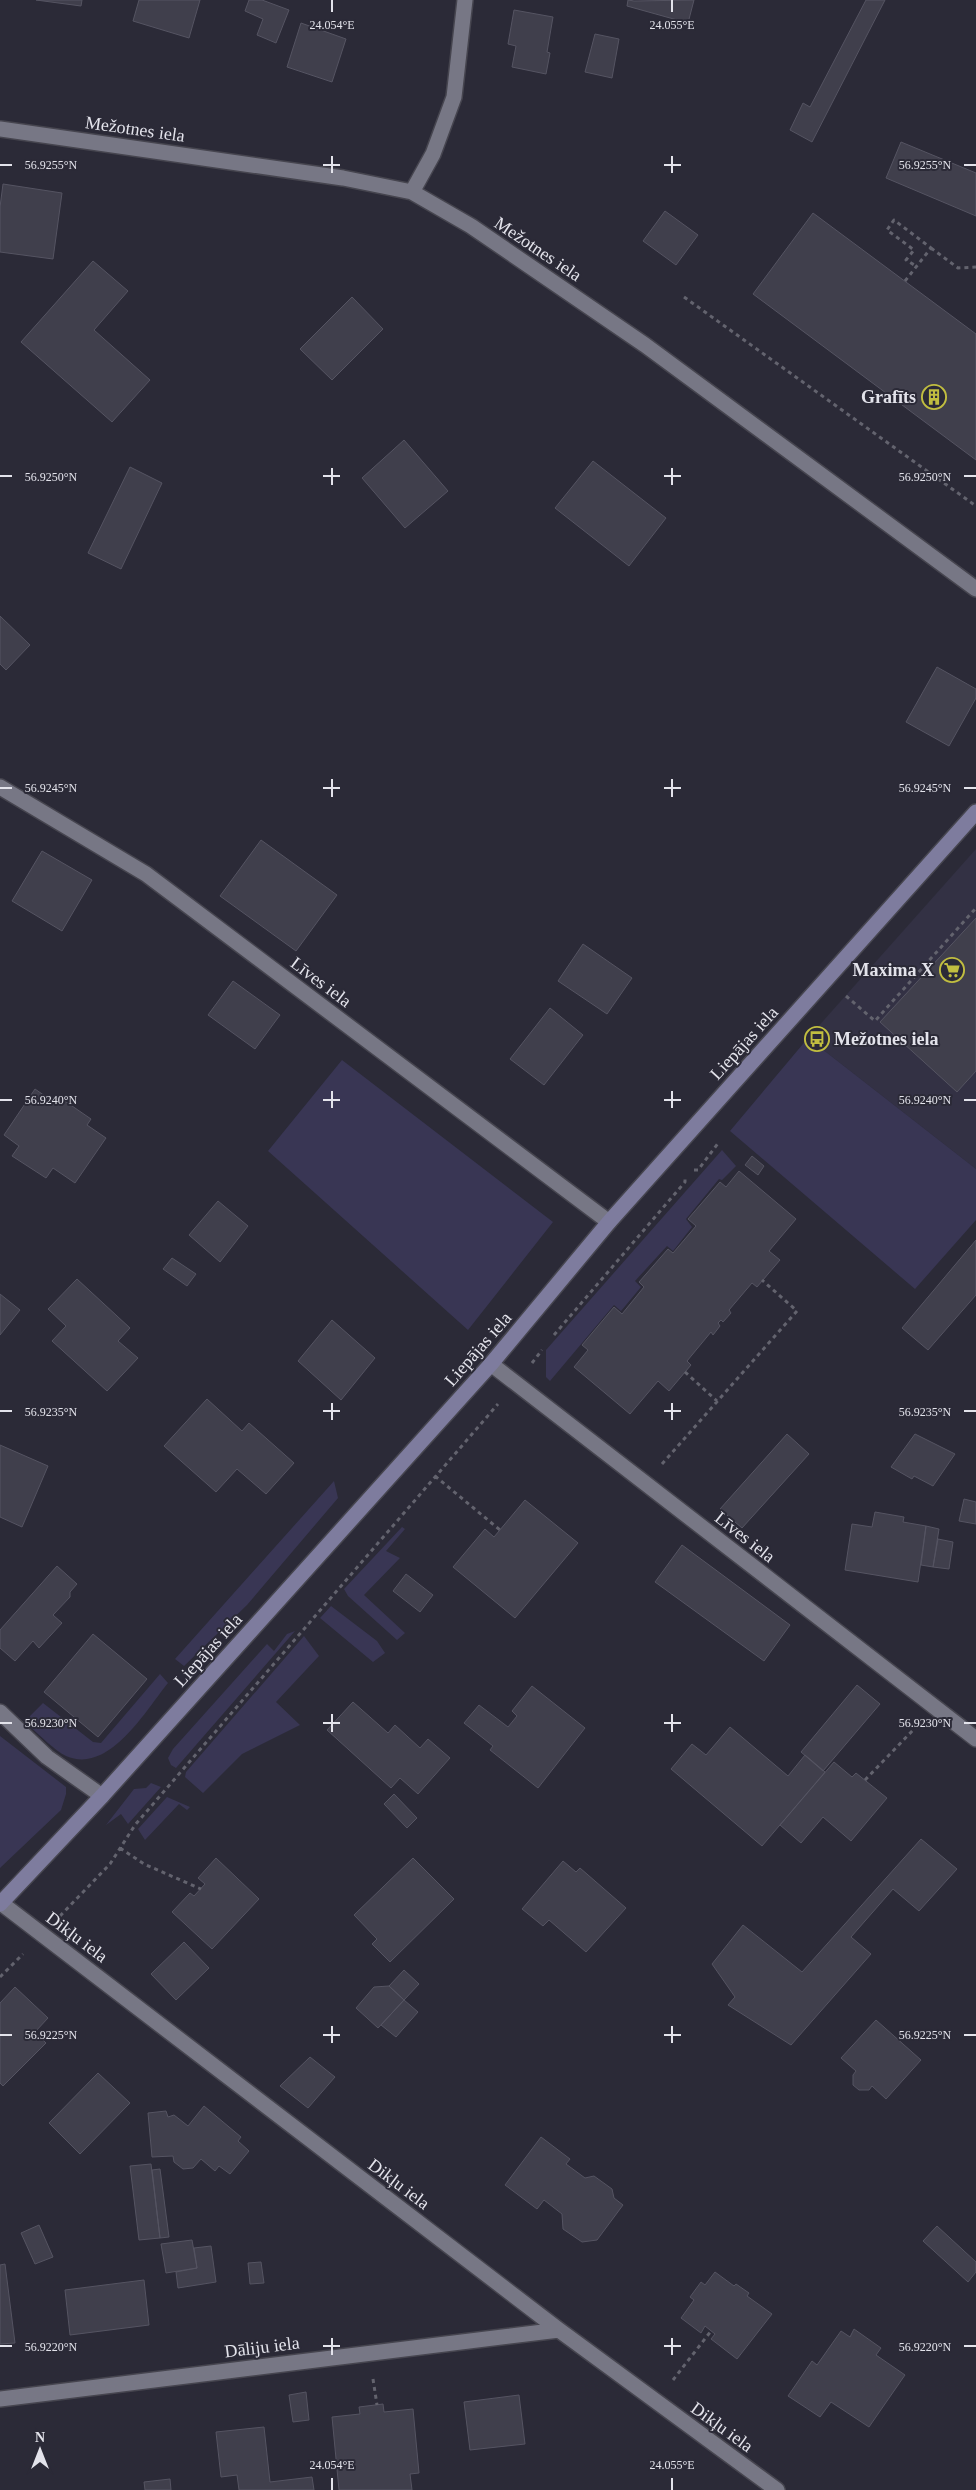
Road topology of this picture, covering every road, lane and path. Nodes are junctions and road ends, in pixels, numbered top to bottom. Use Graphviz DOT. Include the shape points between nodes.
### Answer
graph roads {
  1 [pos="465,0"];
  2 [pos="0,129"];
  3 [pos="412,192"];
  4 [pos="931,248"];
  5 [pos="916,266"];
  6 [pos="976,267"];
  7 [pos="905,281"];
  8 [pos="684,297"];
  9 [pos="976,506"];
  10 [pos="976,589"];
  11 [pos="0,787"];
  12 [pos="976,812"];
  13 [pos="976,908"];
  14 [pos="842,993"];
  15 [pos="721,1137"];
  16 [pos="690,1170"];
  17 [pos="685,1175"];
  18 [pos="609,1222"];
  19 [pos="762,1280"];
  20 [pos="551,1338"];
  21 [pos="544,1346"];
  22 [pos="491,1364"];
  23 [pos="685,1372"];
  24 [pos="516,1383"];
  25 [pos="717,1401"];
  26 [pos="436,1476"];
  27 [pos="645,1483"];
  28 [pos="500,1530"];
  29 [pos="934,1707"];
  30 [pos="0,1712"];
  31 [pos="976,1739"];
  32 [pos="865,1780"];
  33 [pos="102,1796"];
  34 [pos="120,1848"];
  35 [pos="201,1889"];
  36 [pos="1,1903"];
  37 [pos="42,1934"];
  38 [pos="0,1976"];
  39 [pos="558,2330"];
  40 [pos="710,2331"];
  41 [pos="0,2399"];
  42 [pos="657,2402"];
  43 [pos="776,2490"];
  1 -- 3 [label="street" via="454,97 433,154"];
  2 -- 3 [label="street, Mežotnes iela" via="344,178"];
  3 -- 10 [label="street, Mežotnes iela" via="471,226 645,346"];
  4 -- 5 [label="path"];
  4 -- 5 [label="path" via="894,220 887,230 914,250 906,260"];
  4 -- 6 [label="path" via="958,268"];
  5 -- 7 [label="path"];
  8 -- 9 [label="path"];
  11 -- 18 [label="street, Līves iela" via="146,874"];
  12 -- 18 [label="street, Liepājas iela"];
  13 -- 14 [label="path" via="875,1021"];
  15 -- 16 [label="path" via="698,1170"];
  17 -- 20 [label="path" via="685,1182"];
  18 -- 22 [label="street, Liepājas iela"];
  19 -- 25 [label="path" via="797,1311"];
  21 -- 24 [label="path"];
  22 -- 24 [label="street, Līves iela"];
  22 -- 33 [label="street, Liepājas iela"];
  23 -- 25 [label="path"];
  24 -- 26 [label="path"];
  24 -- 27 [label="street, Līves iela"];
  25 -- 27 [label="path"];
  26 -- 28 [label="path"];
  26 -- 34 [label="path" via="141,1818"];
  27 -- 29 [label="street, Līves iela"];
  29 -- 31 [label="street, Līves iela"];
  29 -- 32 [label="path"];
  30 -- 33 [label="street" via="46,1757"];
  33 -- 36 [label="street, Liepājas iela"];
  34 -- 35 [label="path" via="144,1864"];
  34 -- 37 [label="path" via="110,1864"];
  36 -- 37 [label="street, Dikļu iela"];
  37 -- 38 [label="path"];
  37 -- 39 [label="street, Dikļu iela"];
  39 -- 41 [label="street, Dāliju iela"];
  39 -- 42 [label="street, Dikļu iela"];
  40 -- 42 [label="path"];
  42 -- 43 [label="street, Dikļu iela"];
}
